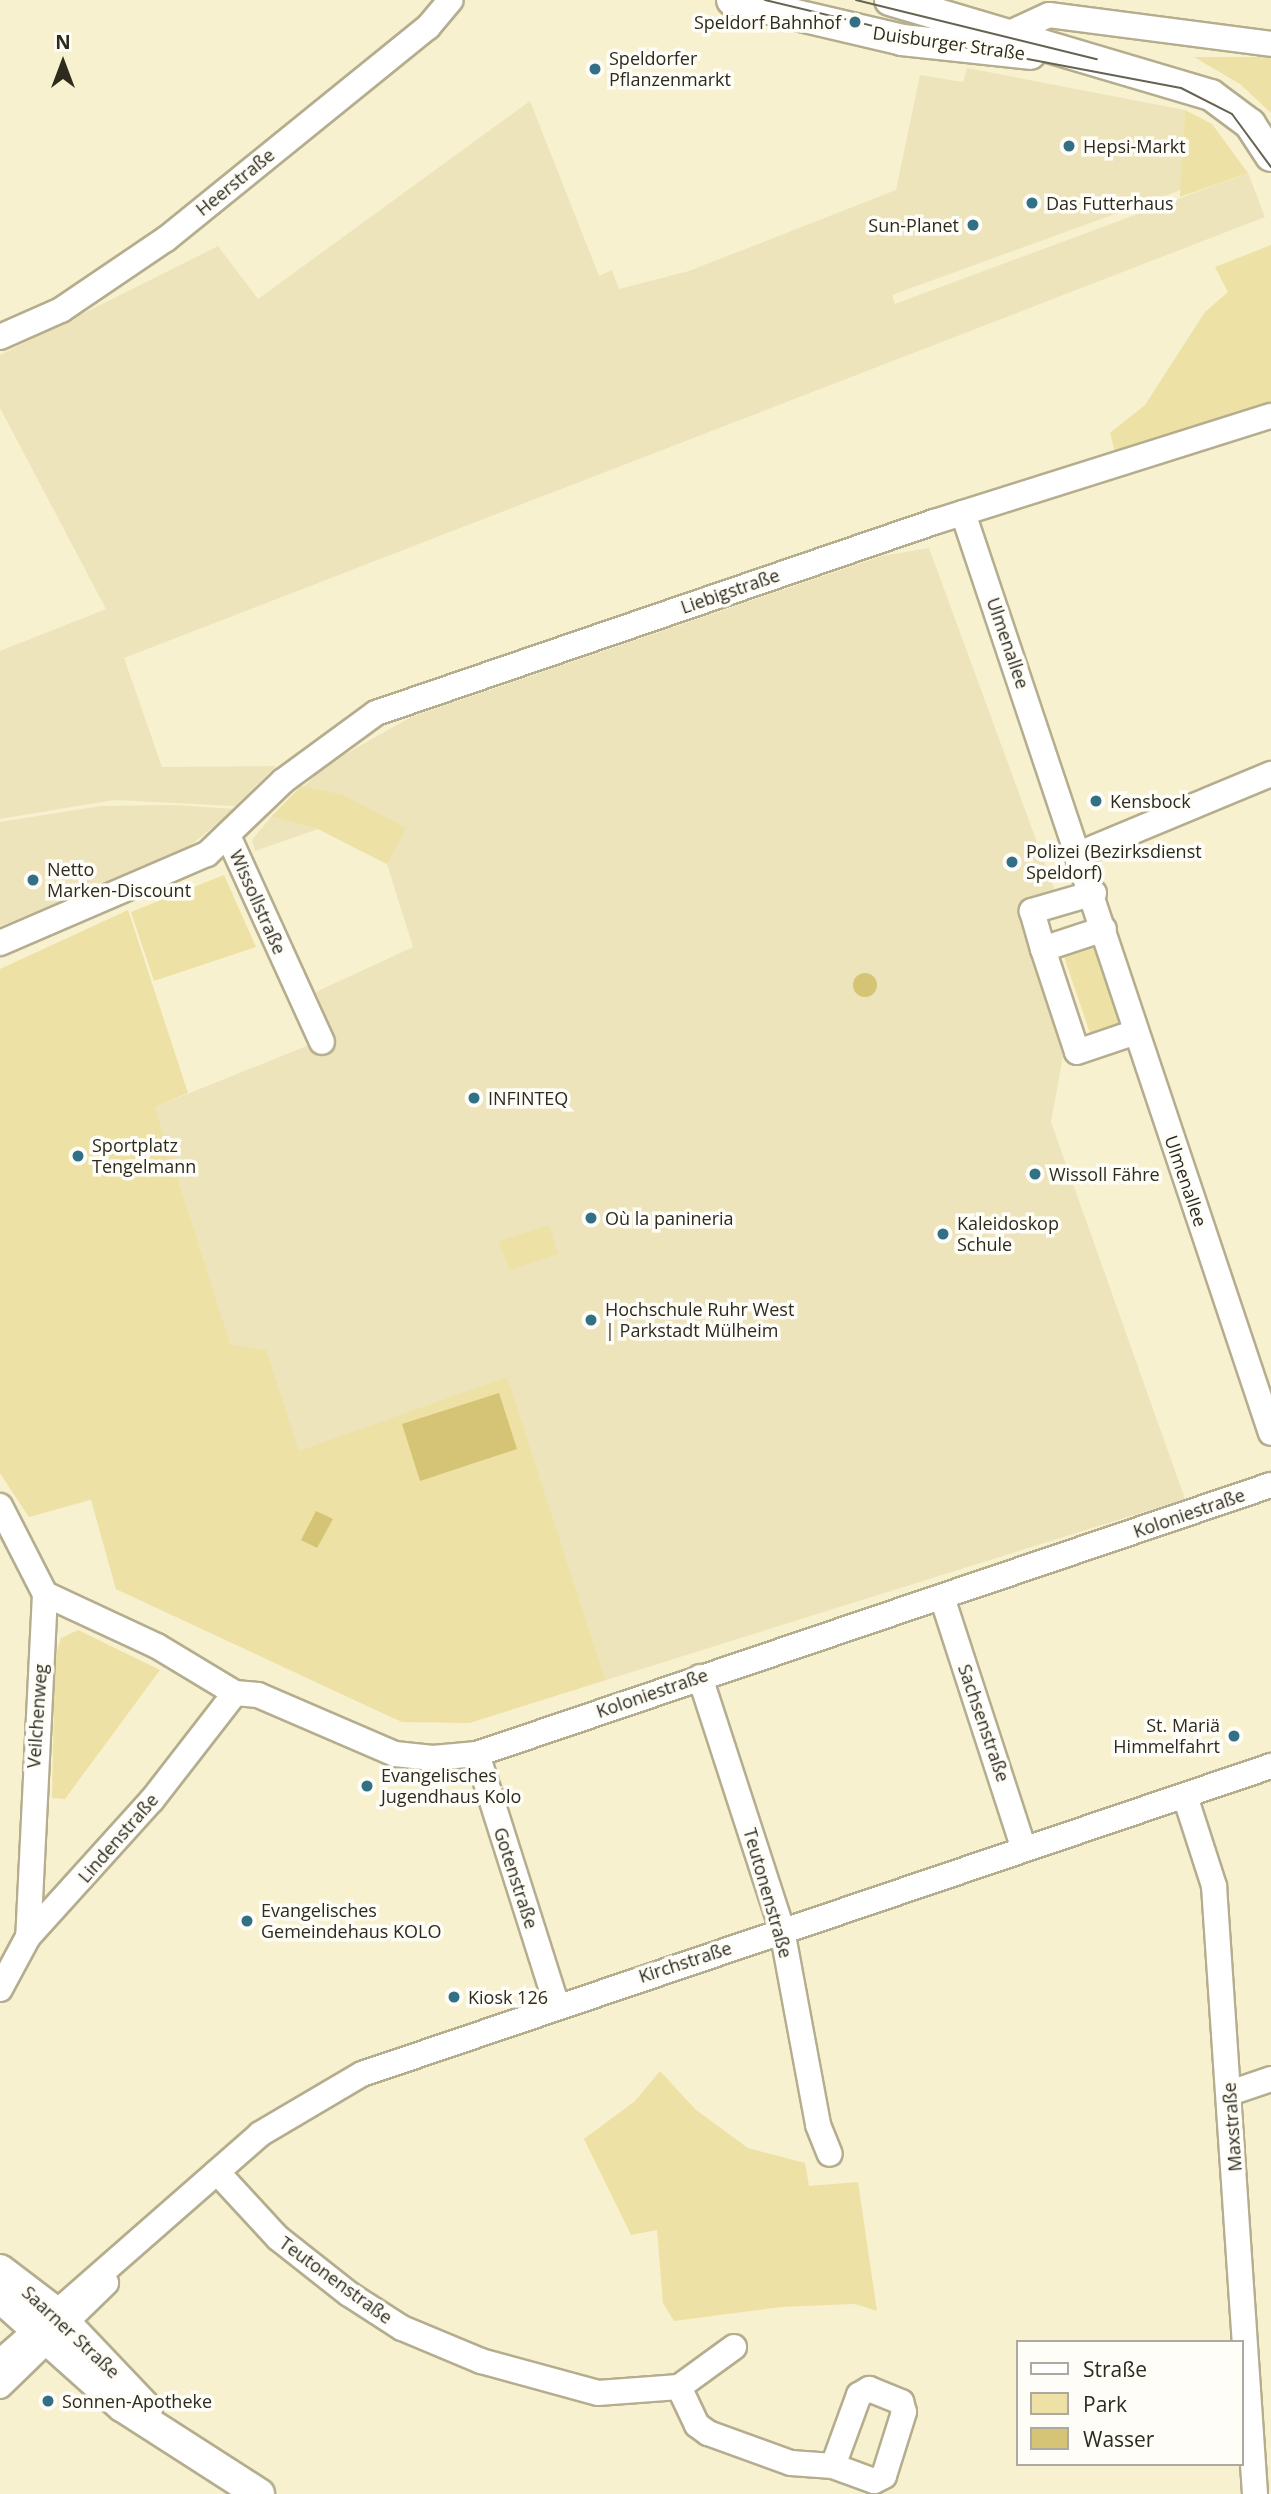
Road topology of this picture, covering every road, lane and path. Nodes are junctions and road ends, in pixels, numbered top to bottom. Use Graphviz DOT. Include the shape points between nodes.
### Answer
graph roads {
  1 [pos="451,0"];
  2 [pos="732,0"];
  3 [pos="890,0"];
  4 [pos="1010,33"];
  5 [pos="1271,44"];
  6 [pos="1086,59"];
  7 [pos="1271,156"];
  8 [pos="0,337"];
  9 [pos="1271,416"];
  10 [pos="962,513"];
  11 [pos="1271,774"];
  12 [pos="229,838"];
  13 [pos="1082,853"];
  14 [pos="1094,892"];
  15 [pos="1104,929"];
  16 [pos="0,943"];
  17 [pos="1043,949"];
  18 [pos="1136,1032"];
  19 [pos="321,1042"];
  20 [pos="1271,1433"];
  21 [pos="1271,1485"];
  22 [pos="0,1506"];
  23 [pos="45,1594"];
  24 [pos="942,1597"];
  25 [pos="701,1676"];
  26 [pos="235,1693"];
  27 [pos="477,1754"];
  28 [pos="1271,1766"];
  29 [pos="1185,1796"];
  30 [pos="1024,1849"];
  31 [pos="782,1930"];
  32 [pos="28,1937"];
  33 [pos="1,1986"];
  34 [pos="556,2003"];
  35 [pos="1271,2079"];
  36 [pos="1230,2093"];
  37 [pos="830,2154"];
  38 [pos="217,2172"];
  39 [pos="0,2270"];
  40 [pos="0,2297"];
  41 [pos="51,2327"];
  42 [pos="734,2347"];
  43 [pos="0,2362"];
  44 [pos="0,2386"];
  45 [pos="679,2387"];
  46 [pos="1262,2463"];
  47 [pos="833,2466"];
  48 [pos="246,2491"];
  49 [pos="1255,2494"];
  1 -- 8 [label="street, Heerstraße" via="428,27 166,239 61,310"];
  2 -- 6 [label="main road, Duisburger Straße" via="902,40"];
  3 -- 4 [label="main road, Duisburger Straße"];
  4 -- 5 [label="street, Duisburger Straße" via="1049,15"];
  4 -- 6 [label="main road, Duisburger Straße"];
  6 -- 7 [label="main road, Duisburger Straße" via="1211,95 1250,124"];
  9 -- 10 [label="street, Liebigstraße"];
  10 -- 12 [label="street, Liebigstraße" via="376,713 283,781"];
  10 -- 13 [label="street, Ulmenallee"];
  11 -- 13 [label="street"];
  12 -- 16 [label="street, Wissollstraße" via="174,872"];
  12 -- 19 [label="street, Wissollstraße"];
  13 -- 14 [label="street, Ulmenallee"];
  14 -- 15 [label="street, Ulmenallee"];
  14 -- 17 [label="street" via="1032,911"];
  15 -- 17 [label="street"];
  15 -- 18 [label="street, Ulmenallee"];
  17 -- 18 [label="street" via="1077,1052"];
  18 -- 20 [label="street, Ulmenallee"];
  21 -- 24 [label="street, Koloniestraße"];
  22 -- 23 [label="street, Veilchenweg"];
  23 -- 26 [label="street, Koloniestraße" via="157,1646"];
  23 -- 32 [label="street, Veilchenweg"];
  24 -- 25 [label="street, Koloniestraße"];
  24 -- 30 [label="street, Sachsenstraße"];
  25 -- 27 [label="street, Koloniestraße"];
  25 -- 31 [label="street, Teutonenstraße"];
  26 -- 27 [label="street, Koloniestraße" via="258,1695 395,1754"];
  26 -- 32 [label="street, Lindenstraße" via="152,1800"];
  27 -- 34 [label="street, Gotenstraße"];
  28 -- 29 [label="street, Kirchstraße"];
  29 -- 30 [label="street, Kirchstraße"];
  29 -- 36 [label="street, Maxstraße" via="1214,1886"];
  30 -- 31 [label="street, Kirchstraße"];
  31 -- 34 [label="street, Kirchstraße"];
  31 -- 37 [label="street, Teutonenstraße" via="818,2125"];
  32 -- 33 [label="street, Lindenstraße"];
  34 -- 38 [label="street, Kirchstraße" via="362,2074 260,2134"];
  35 -- 36 [label="street"];
  36 -- 46 [label="street, Maxstraße"];
  38 -- 41 [label="street, Kirchstraße"];
  38 -- 45 [label="street, Teutonenstraße" via="278,2238 402,2328 481,2361 598,2393"];
  39 -- 41 [label="main road, Saarner Straße"];
  40 -- 41 [label="main road, Saarner Straße"];
  41 -- 43 [label="street"];
  41 -- 44 [label="street"];
  41 -- 48 [label="main road, Saarner Straße" via="122,2406 165,2430"];
  42 -- 45 [label="street"];
  45 -- 47 [label="street" via="697,2425 708,2433 791,2463"];
  46 -- 49 [label="street, Maxstraße"];
}
